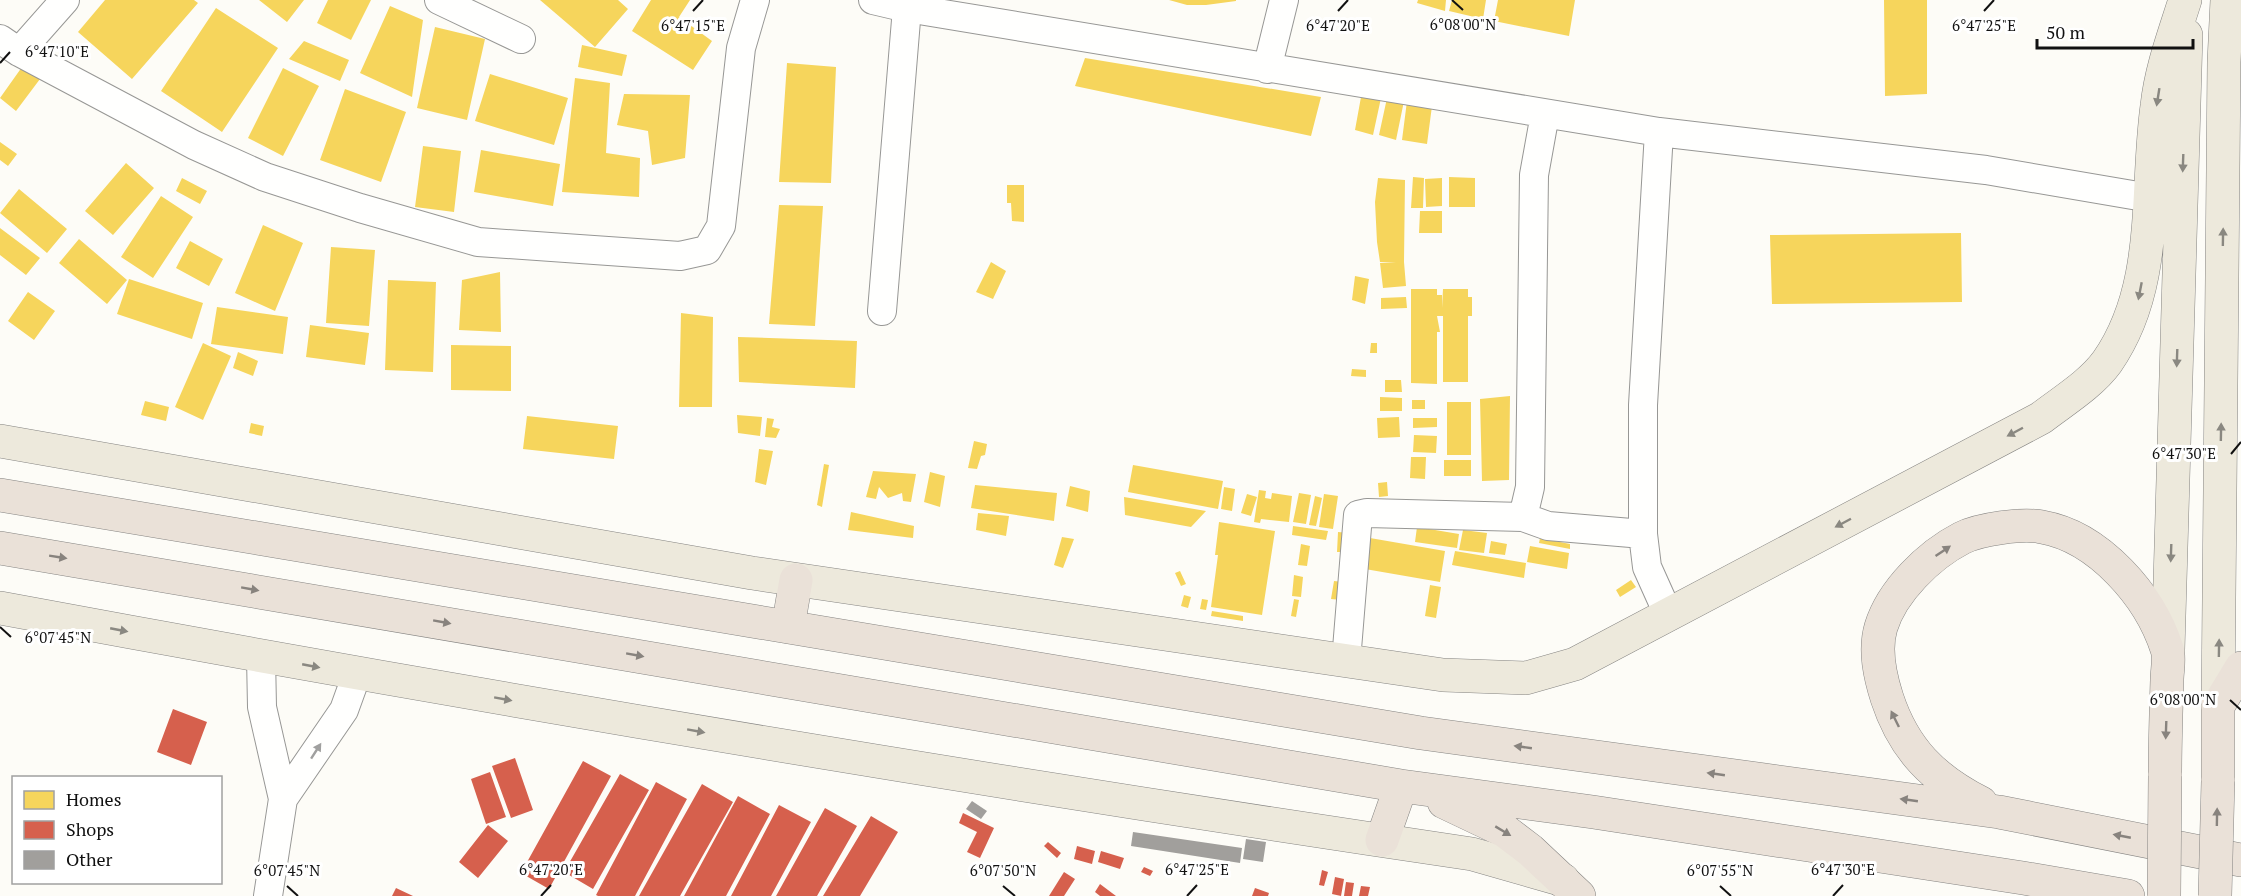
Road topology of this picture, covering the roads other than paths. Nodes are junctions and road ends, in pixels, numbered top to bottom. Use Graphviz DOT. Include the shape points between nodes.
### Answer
graph roads {
  1 [pos="65,0"];
  2 [pos="439,0"];
  3 [pos="755,0"];
  4 [pos="873,0"];
  5 [pos="1284,0"];
  6 [pos="2186,0"];
  7 [pos="2227,0"];
  8 [pos="2233,0"];
  9 [pos="908,8"];
  10 [pos="2241,18"];
  11 [pos="521,39"];
  12 [pos="10,45"];
  13 [pos="1267,69"];
  14 [pos="1545,114"];
  15 [pos="1659,132"];
  16 [pos="2150,198"];
  17 [pos="882,311"];
  18 [pos="0,441"];
  19 [pos="0,495"];
  20 [pos="1523,517"];
  21 [pos="1644,534"];
  22 [pos="0,548"];
  23 [pos="796,580"];
  24 [pos="0,608"];
  25 [pos="1669,616"];
  26 [pos="788,627"];
  27 [pos="2168,650"];
  28 [pos="261,657"];
  29 [pos="1346,661"];
  30 [pos="2241,668"];
  31 [pos="357,674"];
  32 [pos="2218,706"];
  33 [pos="1406,787"];
  34 [pos="283,800"];
  35 [pos="1998,812"];
  36 [pos="1382,840"];
  37 [pos="2241,860"];
  38 [pos="2022,878"];
  39 [pos="1571,888"];
  40 [pos="268,896"];
  41 [pos="1985,896"];
  42 [pos="2128,896"];
  43 [pos="2164,896"];
  44 [pos="2215,896"];
  1 -- 12 [label="street"];
  2 -- 11 [label="street"];
  3 -- 12 [label="street" via="741,48 721,226 707,250 680,256 478,242 360,208 265,177 204,150"];
  4 -- 9 [label="street"];
  5 -- 13 [label="street"];
  6 -- 16 [label="main road, one-way" via="2160,86"];
  6 -- 27 [label="main road, one-way"];
  32 -- 7 [label="main road, one-way"];
  8 -- 10 [label="main road"];
  9 -- 13 [label="street"];
  9 -- 17 [label="street"];
  13 -- 14 [label="street"];
  14 -- 15 [label="street"];
  14 -- 20 [label="street" via="1534,175 1530,488"];
  15 -- 16 [label="street" via="1986,170"];
  15 -- 21 [label="street" via="1643,405"];
  16 -- 25 [label="main road, one-way" via="2138,301 2126,332 2106,364 2085,383 2041,418"];
  18 -- 23 [label="main road"];
  19 -- 26 [label="highway"];
  20 -- 21 [label="street" via="1548,526"];
  20 -- 29 [label="street" via="1358,515"];
  21 -- 25 [label="street" via="1647,567"];
  22 -- 33 [label="highway, one-way"];
  23 -- 26 [label="highway"];
  23 -- 29 [label="main road"];
  24 -- 28 [label="main road, one-way"];
  25 -- 29 [label="main road" via="1575,664 1526,678 1443,675"];
  35 -- 26 [label="highway, one-way" via="1421,734"];
  35 -- 27 [label="highway, one-way" via="1955,790 1933,773 1894,720 1881,681 1877,652 1881,627 1911,578 1963,538 2014,527 2041,526 2092,547 2115,568 2146,606"];
  27 -- 43 [label="highway, one-way, bridge"];
  28 -- 31 [label="main road, one-way"];
  28 -- 34 [label="street" via="262,707"];
  30 -- 32 [label="highway"];
  34 -- 31 [label="street, one-way" via="344,710"];
  31 -- 36 [label="main road, one-way" via="827,754"];
  44 -- 32 [label="highway, one-way, bridge"];
  33 -- 36 [label="highway"];
  33 -- 38 [label="highway"];
  33 -- 39 [label="highway, one-way" via="1505,831"];
  34 -- 40 [label="street"];
  37 -- 35 [label="highway, one-way"];
  36 -- 39 [label="main road" via="1472,854"];
  38 -- 41 [label="highway"];
  38 -- 42 [label="highway"];
}
